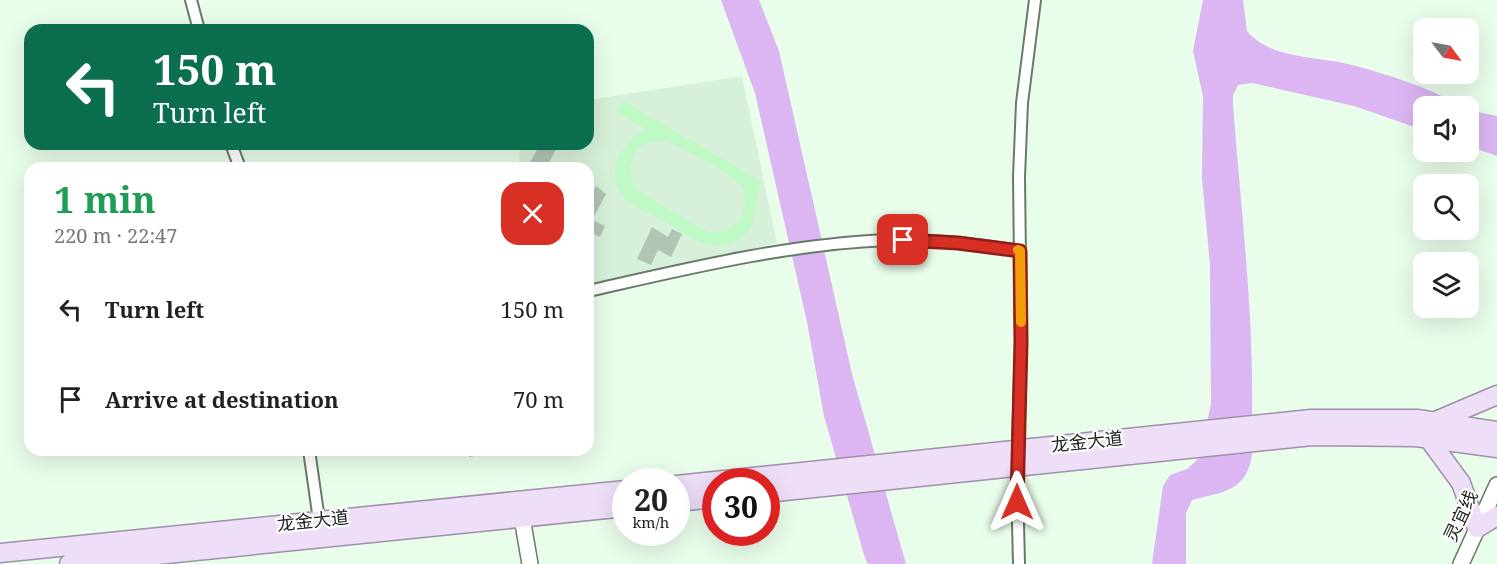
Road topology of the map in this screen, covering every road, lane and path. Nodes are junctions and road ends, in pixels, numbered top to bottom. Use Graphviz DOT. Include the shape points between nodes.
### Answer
graph roads {
  1 [pos="191,0"];
  2 [pos="1035,0"];
  3 [pos="198,24"];
  4 [pos="1020,251"];
  5 [pos="594,290"];
  6 [pos="1497,395"];
  7 [pos="1432,430"];
  8 [pos="1497,431"];
  9 [pos="1497,448"];
  10 [pos="310,456"];
  11 [pos="1017,458"];
  12 [pos="802,481"];
  13 [pos="690,485"];
  14 [pos="1497,485"];
  15 [pos="780,488"];
  16 [pos="612,493"];
  17 [pos="612,507"];
  18 [pos="520,509"];
  19 [pos="1497,516"];
  20 [pos="319,520"];
  21 [pos="1477,528"];
  22 [pos="0,553"];
  23 [pos="69,564"];
  24 [pos="530,564"];
  25 [pos="1019,564"];
  26 [pos="1461,564"];
  1 -- 3 [label="street"];
  2 -- 4 [label="street" via="1020,133"];
  4 -- 5 [label="street" via="918,240 783,250"];
  4 -- 11 [label="street"];
  6 -- 7 [label="main road"];
  7 -- 8 [label="main road, 龙金大道"];
  7 -- 9 [label="main road, 龙金大道"];
  7 -- 11 [label="main road, 龙金大道" via="1349,435 1262,433"];
  7 -- 21 [label="main road" via="1461,483"];
  10 -- 20 [label="street"];
  11 -- 12 [label="main road, 龙金大道"];
  11 -- 25 [label="street"];
  12 -- 13 [label="main road, 龙金大道"];
  12 -- 15 [label="main road, 龙金大道"];
  14 -- 21 [label="main road, 灵宜线"];
  16 -- 18 [label="main road, 龙金大道"];
  17 -- 18 [label="main road, 龙金大道"];
  18 -- 20 [label="main road, 龙金大道"];
  18 -- 23 [label="main road, 龙金大道"];
  18 -- 24 [label="main road"];
  19 -- 21 [label="main road"];
  20 -- 22 [label="main road, 龙金大道"];
  21 -- 26 [label="main road, 灵宜线"];
}
